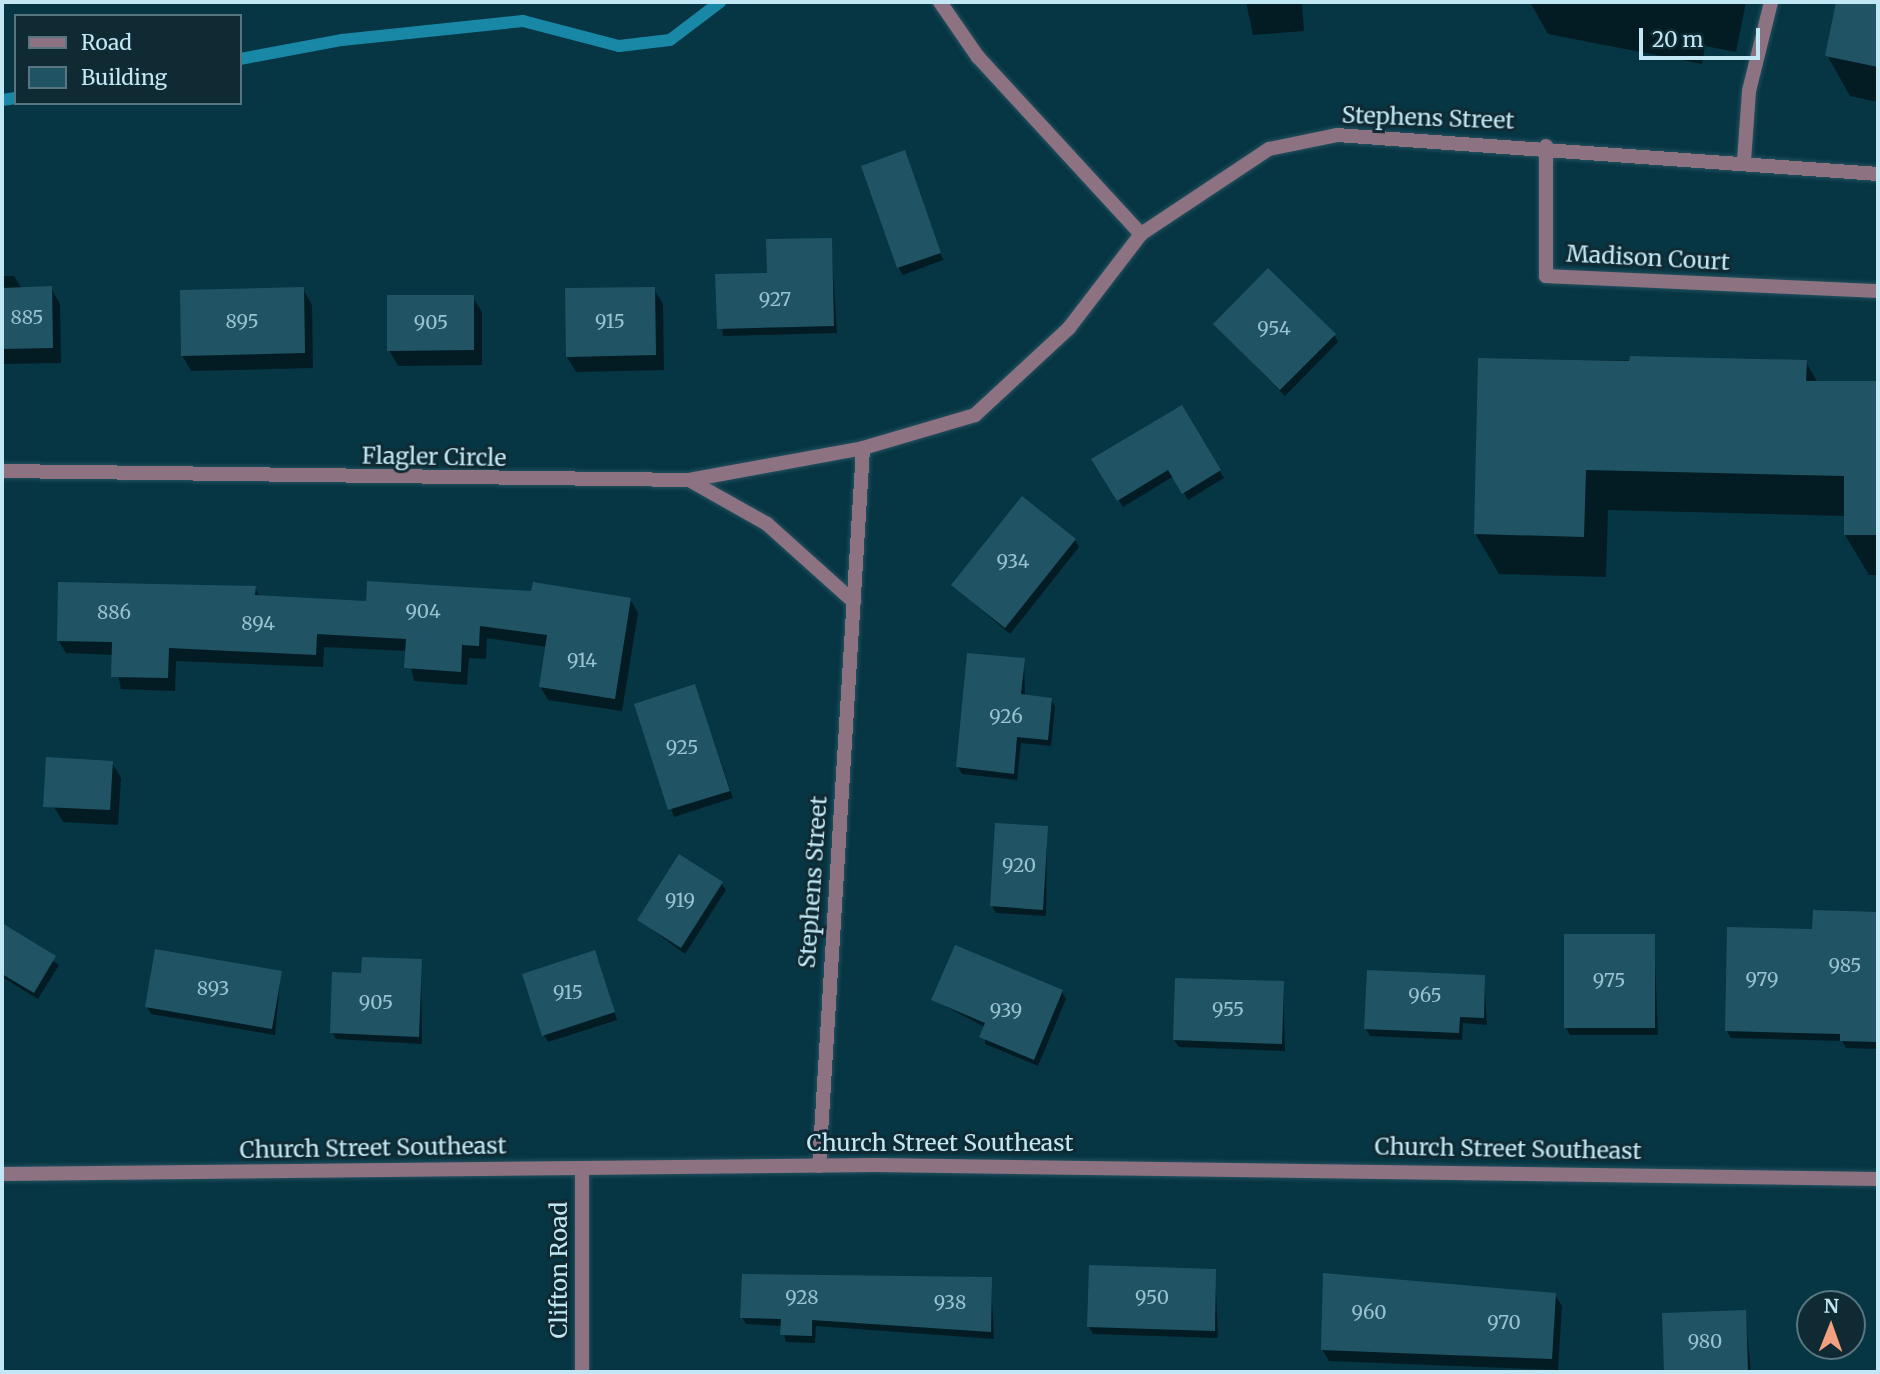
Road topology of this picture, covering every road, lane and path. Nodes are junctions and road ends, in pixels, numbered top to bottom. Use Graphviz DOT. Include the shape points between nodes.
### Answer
graph roads {
  1 [pos="940,2"];
  2 [pos="1771,2"];
  3 [pos="1546,146"];
  4 [pos="1744,161"];
  5 [pos="1878,174"];
  6 [pos="1142,234"];
  7 [pos="1878,291"];
  8 [pos="863,448"];
  9 [pos="2,471"];
  10 [pos="690,480"];
  11 [pos="853,602"];
  12 [pos="818,1166"];
  13 [pos="582,1168"];
  14 [pos="2,1174"];
  15 [pos="1878,1179"];
  16 [pos="582,1372"];
  1 -- 6 [label="street" via="978,57"];
  2 -- 4 [label="street" via="1749,91"];
  3 -- 4 [label="street, Stephens Street"];
  3 -- 6 [label="street, Stephens Street" via="1337,135 1269,149"];
  3 -- 7 [label="street, Madison Court" via="1546,276"];
  4 -- 5 [label="street, Stephens Street"];
  6 -- 8 [label="street, Stephens Street" via="1069,328 975,415"];
  8 -- 10 [label="street, Flagler Circle"];
  8 -- 11 [label="street, Stephens Street"];
  9 -- 10 [label="street, Flagler Circle"];
  10 -- 11 [label="street" via="767,524"];
  11 -- 12 [label="street, Stephens Street"];
  12 -- 13 [label="street, Church Street Southeast"];
  12 -- 15 [label="street, Church Street Southeast" via="1323,1167"];
  13 -- 14 [label="street, Church Street Southeast"];
  13 -- 16 [label="street, Clifton Road"];
}
